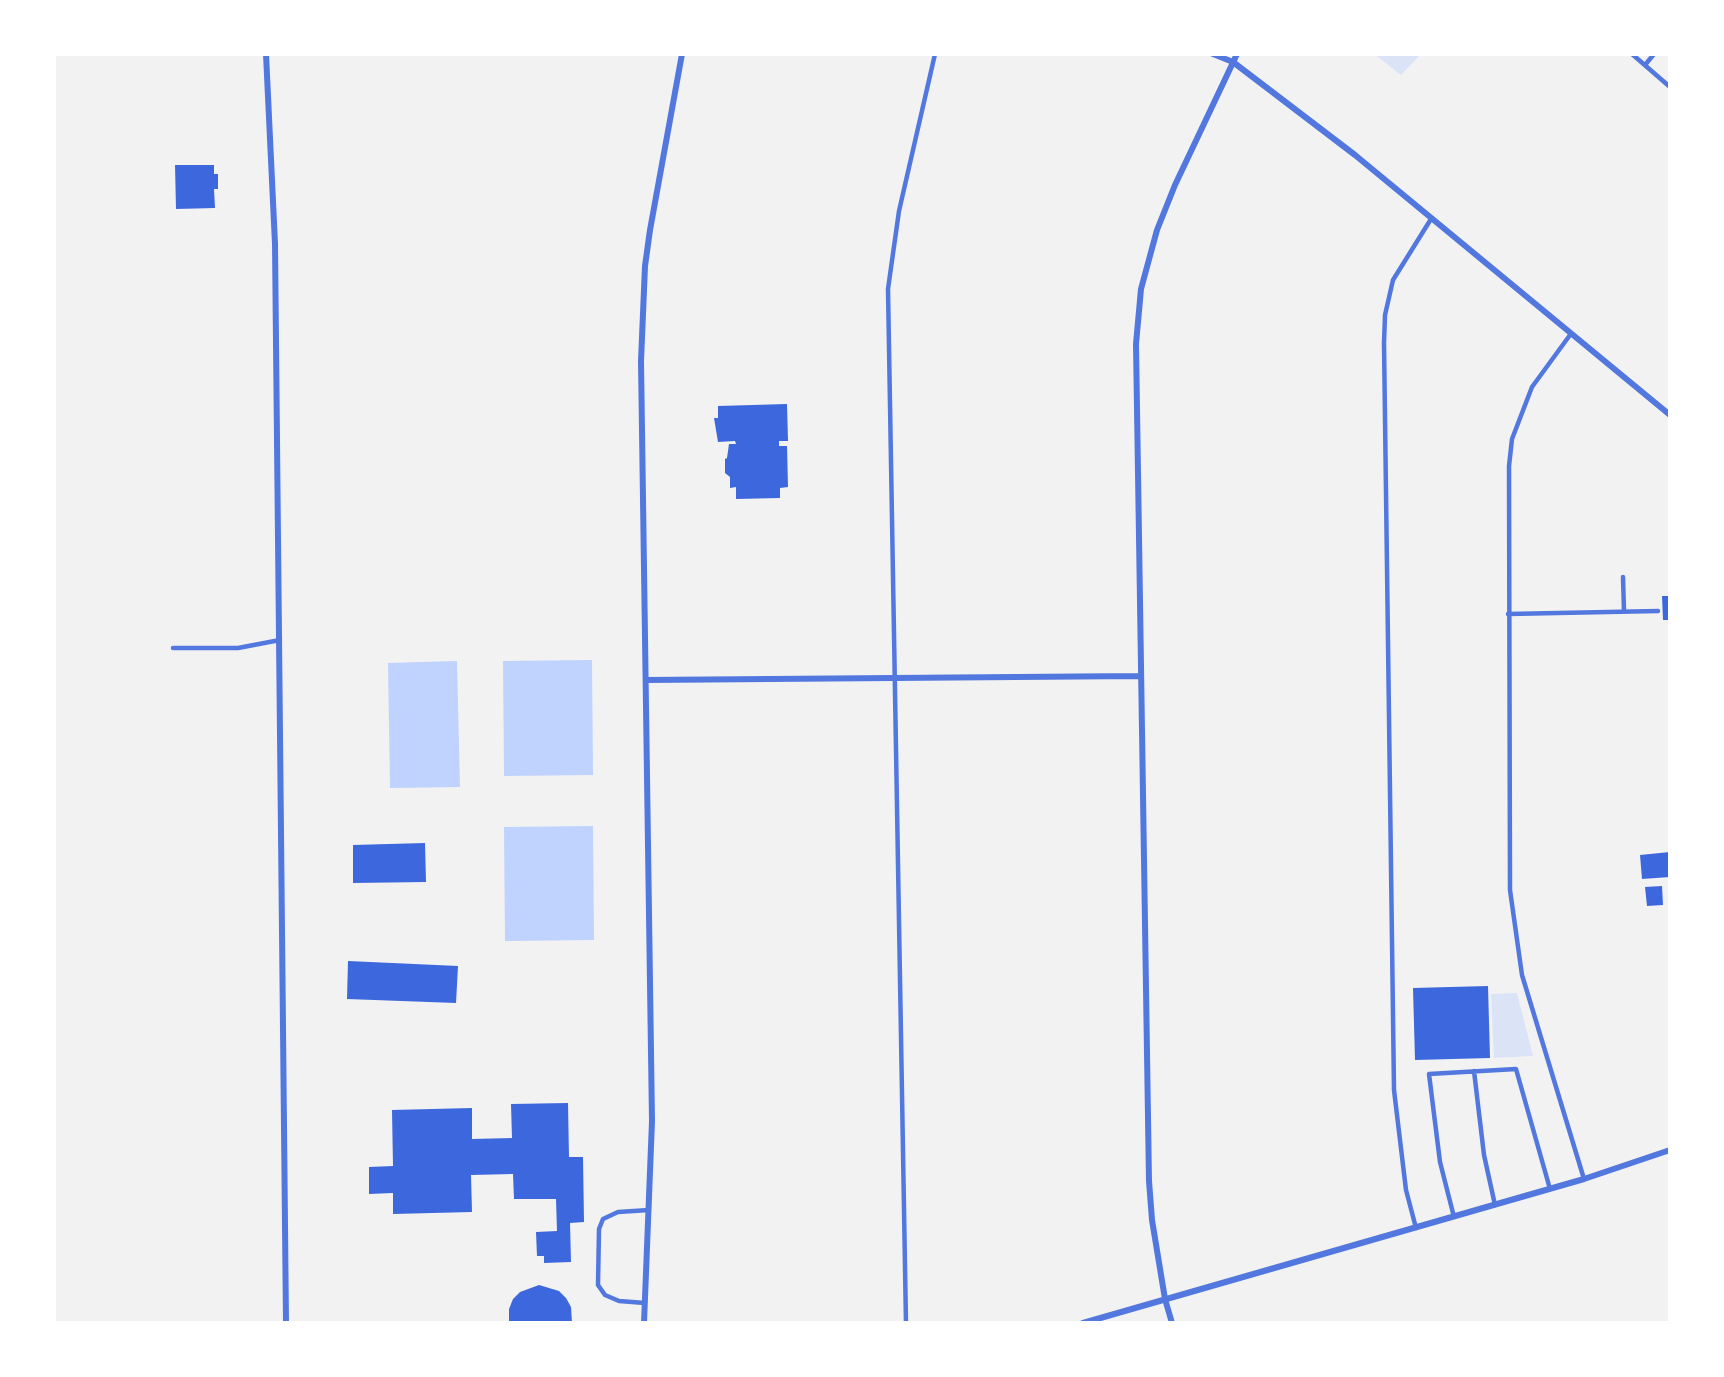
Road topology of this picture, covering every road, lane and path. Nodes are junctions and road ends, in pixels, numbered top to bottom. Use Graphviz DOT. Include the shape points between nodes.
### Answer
graph roads {
  1 [pos="266,54"];
  2 [pos="682,54"];
  3 [pos="934,54"];
  4 [pos="1213,54"];
  5 [pos="1237,54"];
  6 [pos="1632,54"];
  7 [pos="1654,54"];
  8 [pos="1233,62"];
  9 [pos="1645,65"];
  10 [pos="1670,87"];
  11 [pos="1431,219"];
  12 [pos="1570,335"];
  13 [pos="1670,415"];
  14 [pos="1623,577"];
  15 [pos="1624,611"];
  16 [pos="1658,611"];
  17 [pos="1508,614"];
  18 [pos="280,640"];
  19 [pos="173,648"];
  20 [pos="1140,676"];
  21 [pos="894,679"];
  22 [pos="646,680"];
  23 [pos="1474,1071"];
  24 [pos="1670,1150"];
  25 [pos="1584,1179"];
  26 [pos="1550,1189"];
  27 [pos="1495,1205"];
  28 [pos="650,1210"];
  29 [pos="1454,1217"];
  30 [pos="1416,1228"];
  31 [pos="1165,1299"];
  32 [pos="645,1303"];
  33 [pos="286,1323"];
  34 [pos="644,1323"];
  35 [pos="906,1323"];
  36 [pos="1083,1323"];
  37 [pos="1172,1323"];
  1 -- 18 [label="street" via="274,244"];
  2 -- 22 [label="street" via="656,187 643,306"];
  3 -- 21 [label="lane" via="899,211 888,289"];
  4 -- 8 [label="street"];
  5 -- 8 [label="street"];
  6 -- 9 [label="lane"];
  7 -- 9 [label="lane"];
  8 -- 11 [label="street" via="1355,154"];
  8 -- 20 [label="street" via="1175,186 1148,256 1141,289 1136,344"];
  9 -- 10 [label="lane"];
  11 -- 12 [label="street"];
  11 -- 30 [label="lane" via="1393,280 1384,343 1394,1090 1406,1190"];
  12 -- 13 [label="street"];
  12 -- 17 [label="lane" via="1532,387 1512,439"];
  14 -- 15 [label="lane"];
  15 -- 16 [label="lane"];
  15 -- 17 [label="lane"];
  17 -- 25 [label="lane" via="1513,927 1522,975"];
  18 -- 19 [label="lane" via="238,648"];
  18 -- 33 [label="street"];
  20 -- 21 [label="street"];
  20 -- 31 [label="street" via="1149,1181"];
  21 -- 22 [label="street"];
  21 -- 35 [label="lane"];
  22 -- 28 [label="street"];
  23 -- 26 [label="lane" via="1516,1069"];
  23 -- 27 [label="lane" via="1484,1155"];
  23 -- 29 [label="lane" via="1429,1074 1440,1162"];
  24 -- 25 [label="street"];
  25 -- 26 [label="street"];
  26 -- 27 [label="street"];
  27 -- 29 [label="street"];
  28 -- 32 [label="street"];
  28 -- 32 [label="lane" via="618,1212 603,1219 598,1229 598,1285 605,1295 619,1301"];
  29 -- 30 [label="street"];
  30 -- 31 [label="street"];
  31 -- 36 [label="street"];
  31 -- 37 [label="street"];
  32 -- 34 [label="street"];
}
